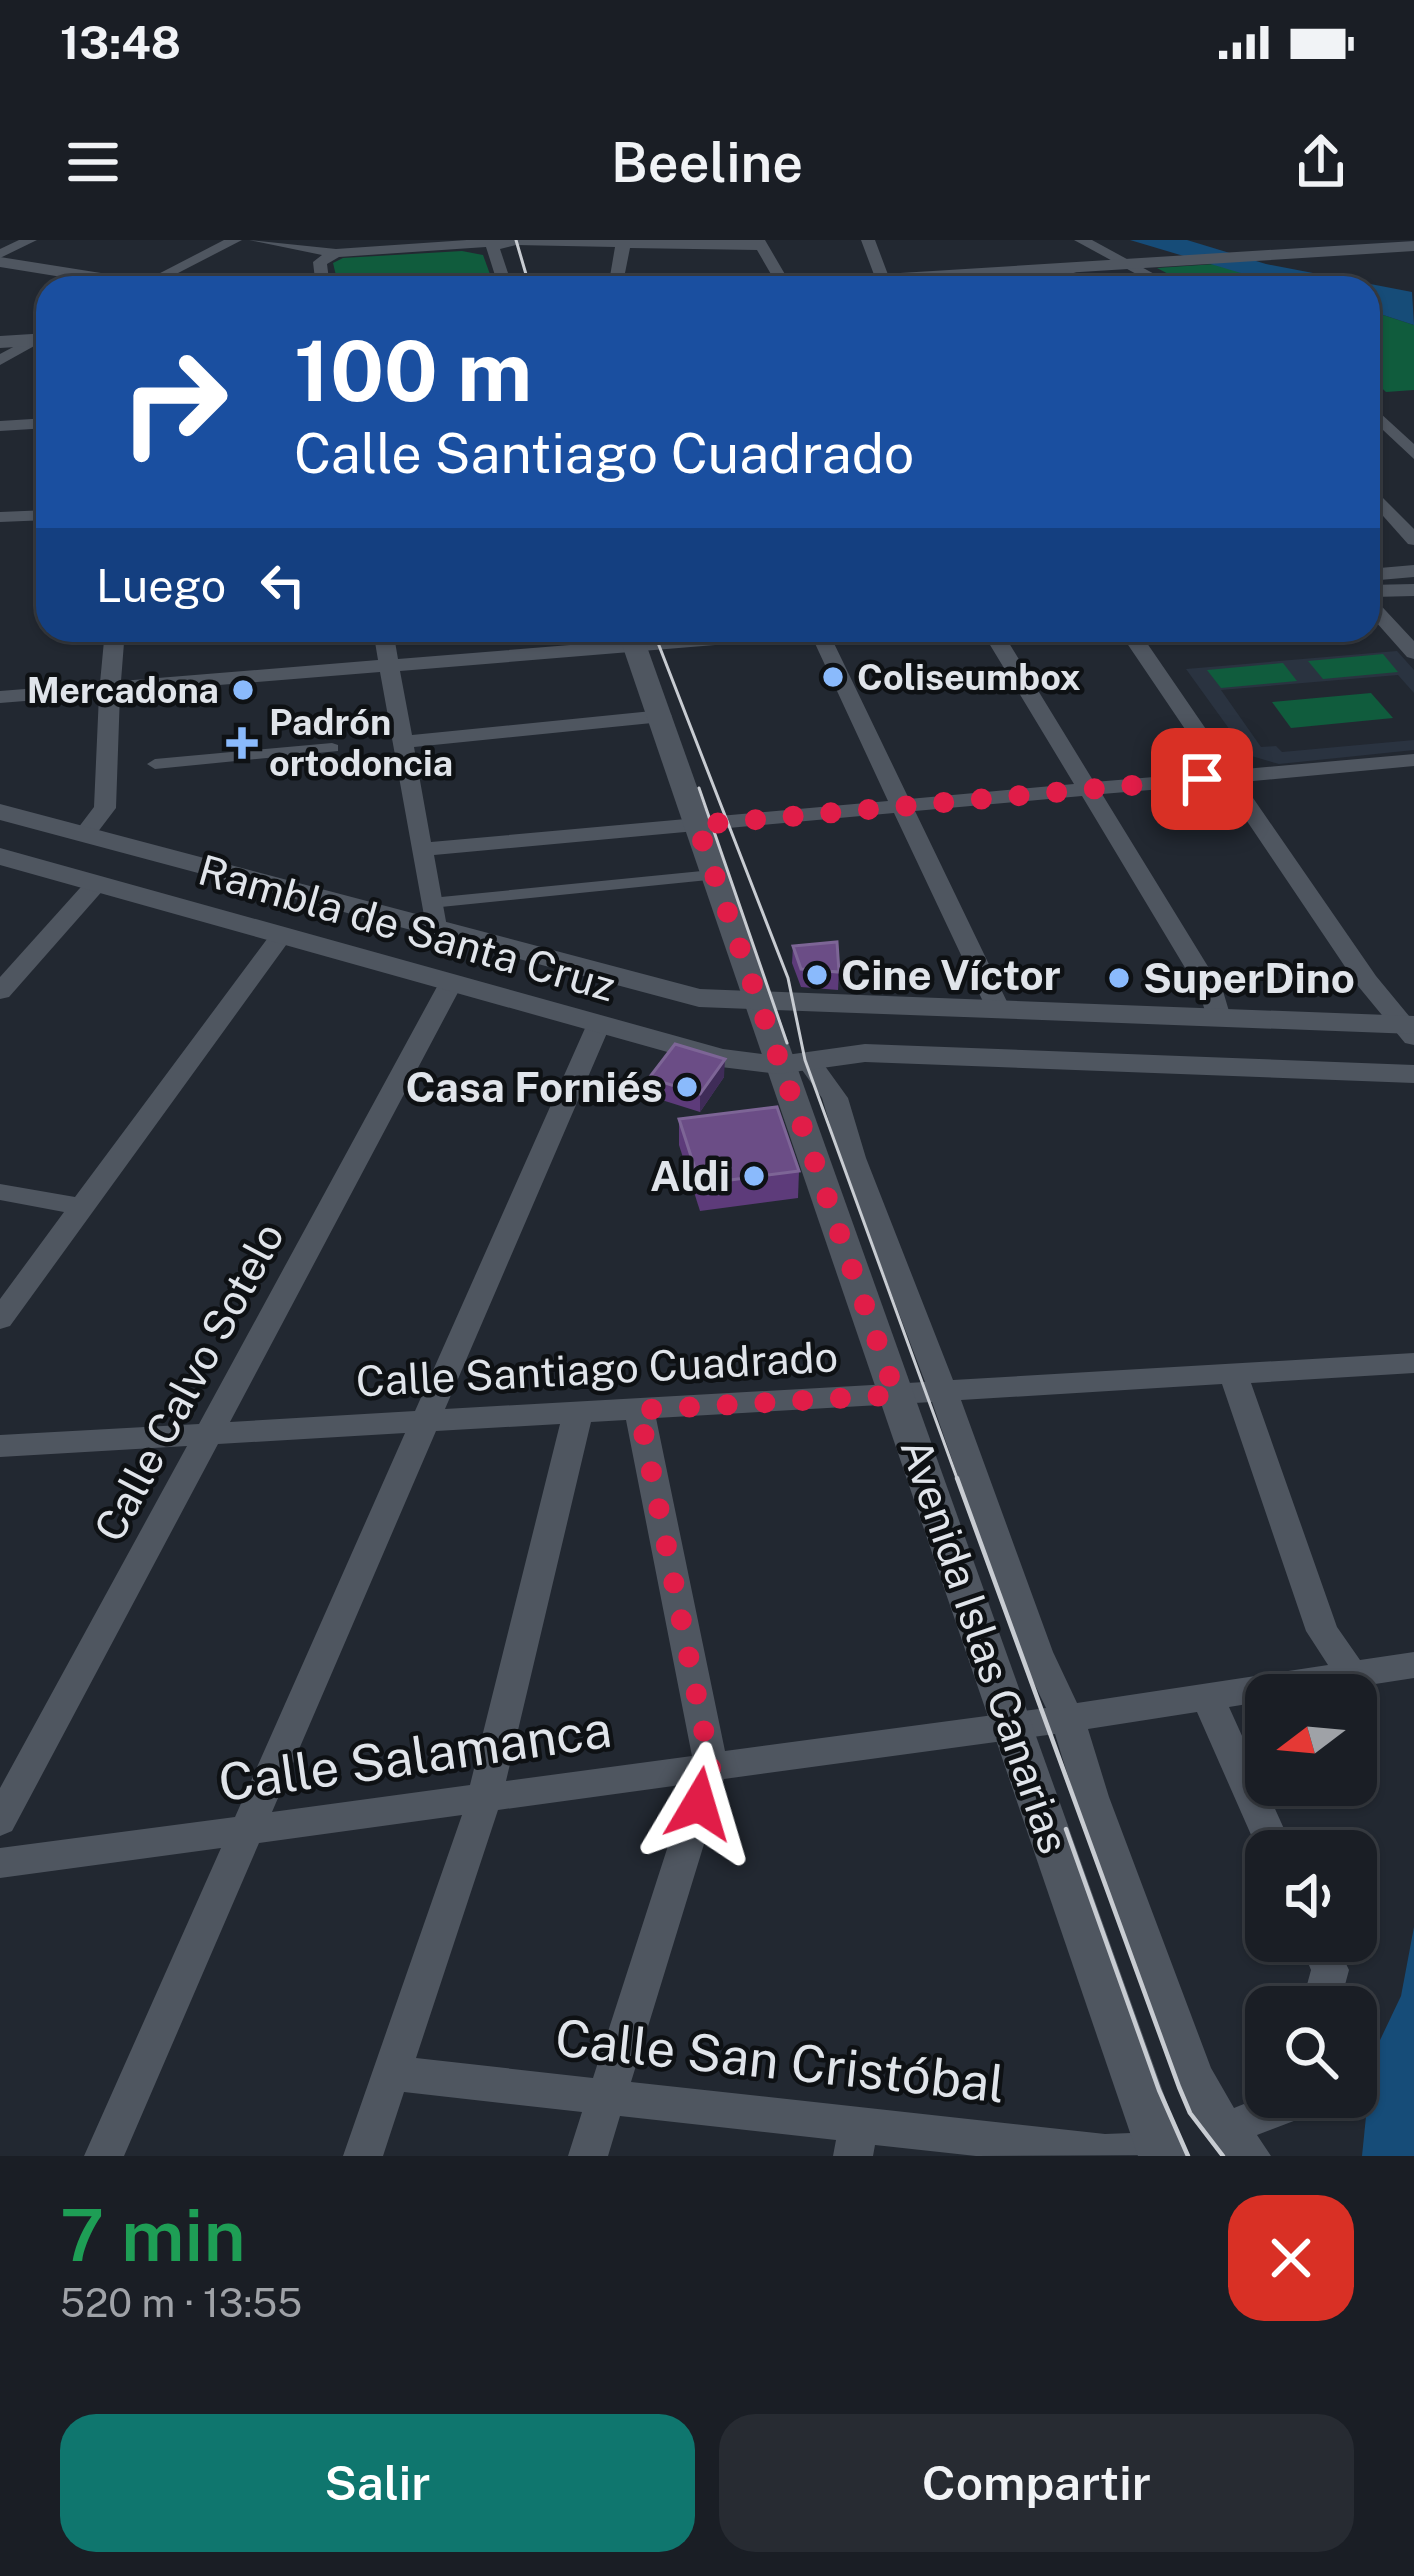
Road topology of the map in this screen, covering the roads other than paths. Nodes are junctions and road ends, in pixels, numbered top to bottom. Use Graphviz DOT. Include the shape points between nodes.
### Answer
graph roads {
  1 [pos="31,240"];
  2 [pos="235,240"];
  3 [pos="256,240"];
  4 [pos="868,240"];
  5 [pos="1081,240"];
  6 [pos="489,241"];
  7 [pos="624,241"];
  8 [pos="759,243"];
  9 [pos="398,244"];
  10 [pos="1404,247"];
  11 [pos="336,253"];
  12 [pos="0,258"];
  13 [pos="1053,268"];
  14 [pos="99,276"];
  15 [pos="172,276"];
  16 [pos="322,276"];
  17 [pos="502,276"];
  18 [pos="617,276"];
  19 [pos="779,276"];
  20 [pos="881,276"];
  21 [pos="968,276"];
  22 [pos="1073,276"];
  23 [pos="1150,276"];
  24 [pos="0,332"];
  25 [pos="36,335"];
  26 [pos="36,337"];
  27 [pos="36,340"];
  28 [pos="0,342"];
  29 [pos="0,360"];
  30 [pos="1380,419"];
  31 [pos="36,424"];
  32 [pos="0,426"];
  33 [pos="1409,449"];
  34 [pos="1380,502"];
  35 [pos="36,516"];
  36 [pos="0,517"];
  37 [pos="1414,540"];
  38 [pos="1414,571"];
  39 [pos="1380,574"];
  40 [pos="1414,590"];
  41 [pos="1380,591"];
  42 [pos="1380,615"];
  43 [pos="114,642"];
  44 [pos="385,642"];
  45 [pos="597,642"];
  46 [pos="634,642"];
  47 [pos="824,642"];
  48 [pos="998,642"];
  49 [pos="1136,642"];
  50 [pos="1414,653"];
  51 [pos="390,665"];
  52 [pos="108,688"];
  53 [pos="0,697"];
  54 [pos="662,716"];
  55 [pos="404,742"];
  56 [pos="332,748"];
  57 [pos="1414,760"];
  58 [pos="155,764"];
  59 [pos="1228,777"];
  60 [pos="1088,790"];
  61 [pos="903,808"];
  62 [pos="0,812"];
  63 [pos="697,825"];
  64 [pos="86,832"];
  65 [pos="423,849"];
  66 [pos="0,856"];
  67 [pos="712,875"];
  68 [pos="97,884"];
  69 [pos="433,915"];
  70 [pos="281,936"];
  71 [pos="451,983"];
  72 [pos="0,992"];
  73 [pos="756,1002"];
  74 [pos="999,1010"];
  75 [pos="1219,1018"];
  76 [pos="598,1026"];
  77 [pos="1410,1029"];
  78 [pos="794,1062"];
  79 [pos="1414,1074"];
  80 [pos="0,1192"];
  81 [pos="82,1207"];
  82 [pos="0,1319"];
  83 [pos="1410,1372"];
  84 [pos="1233,1373"];
  85 [pos="942,1392"];
  86 [pos="896,1395"];
  87 [pos="639,1410"];
  88 [pos="578,1413"];
  89 [pos="426,1420"];
  90 [pos="211,1431"];
  91 [pos="0,1446"];
  92 [pos="1414,1665"];
  93 [pos="1351,1673"];
  94 [pos="1206,1694"];
  95 [pos="1066,1717"];
  96 [pos="1010,1727"];
  97 [pos="711,1767"];
  98 [pos="484,1801"];
  99 [pos="0,1821"];
  100 [pos="1267,1830"];
  101 [pos="248,1833"];
  102 [pos="0,1863"];
  103 [pos="391,2073"];
  104 [pos="607,2096"];
  105 [pos="1270,2118"];
  106 [pos="856,2140"];
  107 [pos="1238,2143"];
  108 [pos="1159,2149"];
  109 [pos="104,2156"];
  110 [pos="363,2156"];
  111 [pos="588,2156"];
  1 -- 12 [label="street"];
  2 -- 15 [label="street"];
  3 -- 11 [label="street"];
  4 -- 20 [label="street"];
  5 -- 23 [label="street"];
  6 -- 7 [label="street"];
  6 -- 9 [label="street"];
  6 -- 17 [label="street"];
  7 -- 8 [label="street"];
  7 -- 18 [label="street"];
  8 -- 19 [label="street"];
  9 -- 11 [label="street"];
  10 -- 13 [label="main road"];
  11 -- 16 [label="street" via="320,262"];
  12 -- 14 [label="main road"];
  13 -- 21 [label="main road"];
  13 -- 22 [label="street"];
  24 -- 25 [label="main road"];
  26 -- 28 [label="main road"];
  27 -- 29 [label="street"];
  30 -- 33 [label="street"];
  31 -- 32 [label="street"];
  34 -- 37 [label="street"];
  35 -- 36 [label="street"];
  38 -- 39 [label="street"];
  40 -- 41 [label="street"];
  42 -- 50 [label="street"];
  43 -- 52 [label="street"];
  44 -- 51 [label="street"];
  45 -- 51 [label="street"];
  46 -- 54 [label="main road, Avenida Islas Canarias"];
  47 -- 61 [label="street"];
  48 -- 60 [label="street"];
  49 -- 59 [label="street"];
  51 -- 52 [label="street"];
  51 -- 55 [label="street"];
  52 -- 53 [label="street"];
  52 -- 64 [label="street" via="105,808"];
  54 -- 55 [label="street"];
  54 -- 63 [label="main road, Avenida Islas Canarias"];
  55 -- 65 [label="street"];
  56 -- 58 [label="street"];
  57 -- 59 [label="street"];
  59 -- 60 [label="street"];
  59 -- 77 [label="street"];
  60 -- 61 [label="street"];
  60 -- 75 [label="street"];
  61 -- 63 [label="street"];
  61 -- 74 [label="street"];
  62 -- 64 [label="main road, Rambla de Santa Cruz"];
  63 -- 65 [label="street"];
  63 -- 67 [label="main road, Avenida Islas Canarias"];
  64 -- 69 [label="main road, Rambla de Santa Cruz"];
  65 -- 69 [label="street"];
  66 -- 68 [label="main road, Rambla de Santa Cruz"];
  67 -- 69 [label="street"];
  67 -- 73 [label="main road, Avenida Islas Canarias"];
  68 -- 70 [label="main road, Rambla de Santa Cruz"];
  68 -- 72 [label="street"];
  69 -- 73 [label="main road, Rambla de Santa Cruz" via="699,998"];
  70 -- 71 [label="main road, Rambla de Santa Cruz"];
  70 -- 81 [label="street"];
  71 -- 76 [label="main road, Rambla de Santa Cruz"];
  71 -- 90 [label="street, Calle Calvo Sotelo"];
  73 -- 74 [label="main road, Rambla de Santa Cruz"];
  73 -- 78 [label="main road, Avenida Islas Canarias"];
  74 -- 75 [label="main road, Rambla de Santa Cruz"];
  75 -- 77 [label="main road, Rambla de Santa Cruz"];
  76 -- 78 [label="main road, Rambla de Santa Cruz" via="708,1056"];
  76 -- 89 [label="street"];
  78 -- 79 [label="main road, Rambla de Santa Cruz" via="865,1053"];
  78 -- 85 [label="street, Avenida Islas Canarias" via="835,1098"];
  78 -- 86 [label="main road, Avenida Islas Canarias"];
  80 -- 81 [label="street"];
  81 -- 82 [label="street"];
  83 -- 84 [label="street, Calle Santiago Cuadrado"];
  84 -- 85 [label="street, Calle Santiago Cuadrado"];
  84 -- 93 [label="street" via="1322,1630"];
  85 -- 86 [label="street, Calle Santiago Cuadrado"];
  85 -- 95 [label="street, Avenida Islas Canarias"];
  86 -- 87 [label="street, Calle Santiago Cuadrado"];
  86 -- 96 [label="main road, Avenida Islas Canarias"];
  87 -- 88 [label="street, Calle Santiago Cuadrado"];
  87 -- 97 [label="street"];
  88 -- 89 [label="street, Calle Santiago Cuadrado"];
  88 -- 98 [label="street"];
  89 -- 90 [label="street, Calle Santiago Cuadrado"];
  89 -- 101 [label="street"];
  90 -- 91 [label="street, Calle Santiago Cuadrado"];
  90 -- 99 [label="street, Calle Calvo Sotelo"];
  92 -- 93 [label="street, Calle Salamanca"];
  93 -- 94 [label="street, Calle Salamanca"];
  94 -- 95 [label="street, Calle Salamanca"];
  94 -- 100 [label="street"];
  95 -- 96 [label="street, Calle Salamanca"];
  95 -- 107 [label="street, Avenida Islas Canarias" via="1194,2075"];
  96 -- 97 [label="street, Calle Salamanca"];
  96 -- 108 [label="main road, Avenida Islas Canarias"];
  97 -- 98 [label="street, Calle Salamanca"];
  97 -- 104 [label="street"];
  98 -- 101 [label="street, Calle Salamanca"];
  98 -- 103 [label="street"];
  101 -- 102 [label="street, Calle Salamanca"];
  101 -- 109 [label="street"];
  103 -- 104 [label="street, Calle San Cristóbal"];
  103 -- 110 [label="street"];
  104 -- 106 [label="street, Calle San Cristóbal"];
  104 -- 111 [label="street"];
  105 -- 107 [label="street"];
  106 -- 108 [label="street, Calle San Cristóbal"];
}
